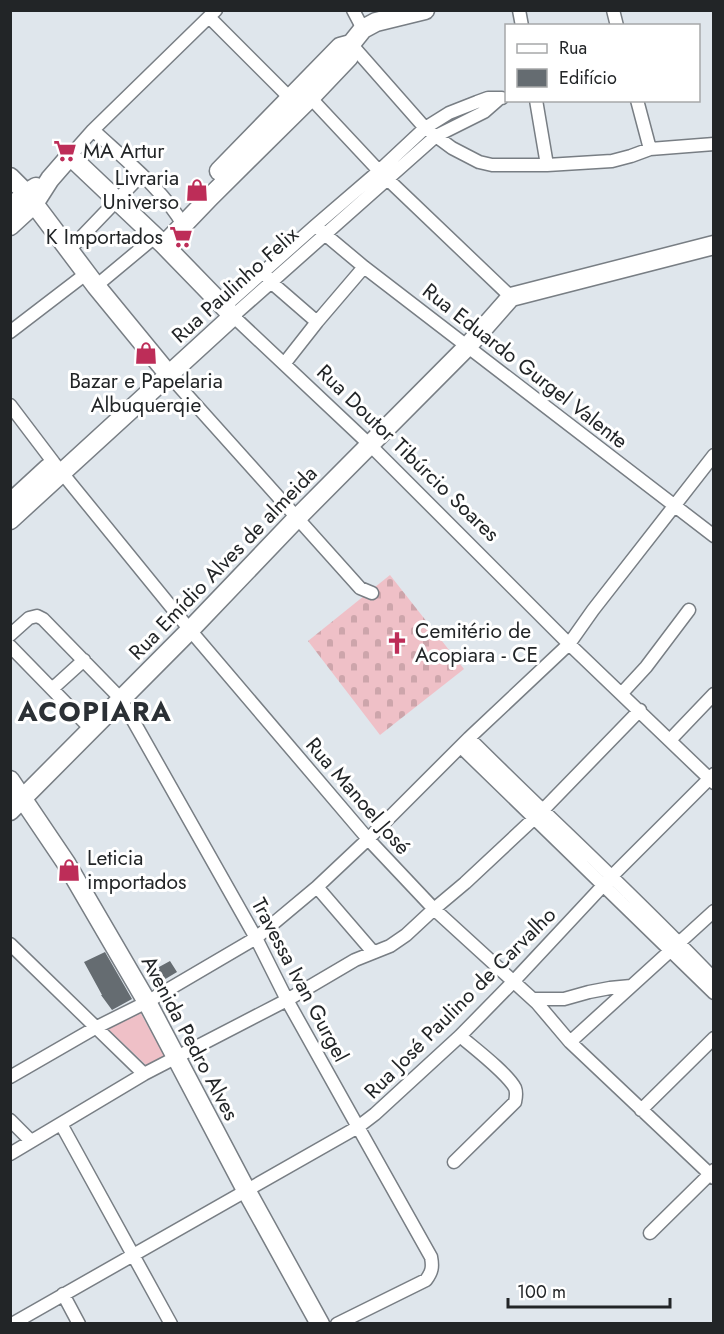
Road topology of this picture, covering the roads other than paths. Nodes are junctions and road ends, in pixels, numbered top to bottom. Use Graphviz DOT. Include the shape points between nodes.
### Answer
graph roads {
  1 [pos="353,10"];
  2 [pos="425,10"];
  3 [pos="213,14"];
  4 [pos="363,29"];
  5 [pos="351,44"];
  6 [pos="503,97"];
  7 [pos="300,98"];
  8 [pos="536,102"];
  9 [pos="638,102"];
  10 [pos="425,128"];
  11 [pos="93,130"];
  12 [pos="436,136"];
  13 [pos="714,144"];
  14 [pos="650,149"];
  15 [pos="70,156"];
  16 [pos="547,165"];
  17 [pos="141,175"];
  18 [pos="383,175"];
  19 [pos="10,177"];
  20 [pos="30,199"];
  21 [pos="117,200"];
  22 [pos="10,208"];
  23 [pos="180,220"];
  24 [pos="10,226"];
  25 [pos="315,226"];
  26 [pos="324,235"];
  27 [pos="160,241"];
  28 [pos="714,245"];
  29 [pos="69,250"];
  30 [pos="364,267"];
  31 [pos="264,273"];
  32 [pos="92,280"];
  33 [pos="272,283"];
  34 [pos="511,297"];
  35 [pos="229,312"];
  36 [pos="317,322"];
  37 [pos="10,332"];
  38 [pos="468,347"];
  39 [pos="284,364"];
  40 [pos="165,371"];
  41 [pos="10,405"];
  42 [pos="370,446"];
  43 [pos="714,455"];
  44 [pos="58,468"];
  45 [pos="10,503"];
  46 [pos="674,506"];
  47 [pos="297,518"];
  48 [pos="10,520"];
  49 [pos="714,536"];
  50 [pos="372,593"];
  51 [pos="689,610"];
  52 [pos="190,630"];
  53 [pos="10,635"];
  54 [pos="569,644"];
  55 [pos="10,646"];
  56 [pos="84,660"];
  57 [pos="52,689"];
  58 [pos="622,693"];
  59 [pos="714,693"];
  60 [pos="121,699"];
  61 [pos="640,710"];
  62 [pos="91,729"];
  63 [pos="670,740"];
  64 [pos="465,743"];
  65 [pos="712,778"];
  66 [pos="10,780"];
  67 [pos="24,798"];
  68 [pos="10,812"];
  69 [pos="538,815"];
  70 [pos="368,839"];
  71 [pos="607,881"];
  72 [pos="317,887"];
  73 [pos="434,909"];
  74 [pos="714,911"];
  75 [pos="256,938"];
  76 [pos="10,944"];
  77 [pos="675,946"];
  78 [pos="373,952"];
  79 [pos="714,979"];
  80 [pos="513,982"];
  81 [pos="631,986"];
  82 [pos="714,993"];
  83 [pos="533,999"];
  84 [pos="287,1000"];
  85 [pos="147,1002"];
  86 [pos="95,1028"];
  87 [pos="460,1036"];
  88 [pos="714,1038"];
  89 [pos="570,1042"];
  90 [pos="176,1057"];
  91 [pos="144,1074"];
  92 [pos="10,1077"];
  93 [pos="641,1110"];
  94 [pos="10,1120"];
  95 [pos="61,1124"];
  96 [pos="358,1127"];
  97 [pos="31,1142"];
  98 [pos="10,1154"];
  99 [pos="454,1162"];
  100 [pos="712,1174"];
  101 [pos="246,1190"];
  102 [pos="650,1233"];
  103 [pos="133,1254"];
  104 [pos="63,1294"];
  105 [pos="12,1323"];
  106 [pos="79,1323"];
  107 [pos="171,1323"];
  108 [pos="320,1323"];
  109 [pos="337,1323"];
  1 -- 4 [label="street"];
  2 -- 4 [label="main road"];
  3 -- 7 [label="street"];
  3 -- 11 [label="street"];
  4 -- 5 [label="main road"];
  5 -- 7 [label="main road" via="349,57"];
  5 -- 10 [label="street"];
  6 -- 10 [label="street, Rua Paulinho Felix" via="488,98 449,113"];
  6 -- 12 [label="street, Rua Paulinho Felix" via="484,112"];
  7 -- 18 [label="street"];
  7 -- 23 [label="main road"];
  8 -- 16 [label="street"];
  9 -- 14 [label="street"];
  10 -- 12 [label="street"];
  10 -- 18 [label="street, Rua Paulinho Felix"];
  11 -- 15 [label="street"];
  11 -- 17 [label="street"];
  12 -- 16 [label="street" via="478,162"];
  12 -- 18 [label="street, Rua Paulinho Felix"];
  13 -- 14 [label="street"];
  14 -- 16 [label="street" via="612,160"];
  15 -- 20 [label="main road"];
  15 -- 21 [label="main road, Rua Doutor Tibúrcio Soares"];
  17 -- 21 [label="street"];
  17 -- 23 [label="street"];
  18 -- 25 [label="street, Rua Paulinho Felix"];
  18 -- 26 [label="street, Rua Paulinho Felix"];
  18 -- 34 [label="street"];
  19 -- 20 [label="main road"];
  20 -- 22 [label="main road"];
  20 -- 24 [label="main road"];
  20 -- 29 [label="main road"];
  21 -- 27 [label="main road, Rua Doutor Tibúrcio Soares"];
  21 -- 29 [label="street"];
  23 -- 27 [label="main road"];
  25 -- 26 [label="street, Rua Eduardo Gurgel Valente"];
  25 -- 31 [label="street, Rua Paulinho Felix"];
  26 -- 30 [label="street, Rua Eduardo Gurgel Valente"];
  26 -- 33 [label="street, Rua Paulinho Felix"];
  27 -- 32 [label="street"];
  27 -- 35 [label="main road, Rua Doutor Tibúrcio Soares"];
  28 -- 34 [label="main road"];
  29 -- 32 [label="main road"];
  30 -- 36 [label="street"];
  30 -- 38 [label="street, Rua Eduardo Gurgel Valente"];
  31 -- 33 [label="street"];
  31 -- 35 [label="street, Rua Paulinho Felix"];
  32 -- 37 [label="street"];
  32 -- 40 [label="main road"];
  33 -- 35 [label="street, Rua Paulinho Felix"];
  33 -- 36 [label="street"];
  34 -- 38 [label="main road, Rua Emídio Alves de almeida"];
  35 -- 39 [label="street, Rua Doutor Tibúrcio Soares"];
  35 -- 40 [label="main road, Rua Paulinho Felix"];
  36 -- 39 [label="street"];
  38 -- 42 [label="main road, Rua Emídio Alves de almeida"];
  38 -- 46 [label="street, Rua Eduardo Gurgel Valente"];
  39 -- 42 [label="street, Rua Doutor Tibúrcio Soares"];
  40 -- 44 [label="main road, Rua Paulinho Felix"];
  40 -- 47 [label="street"];
  41 -- 44 [label="street, Rua Manoel José"];
  42 -- 47 [label="main road, Rua Emídio Alves de almeida"];
  42 -- 54 [label="street, Rua Doutor Tibúrcio Soares"];
  43 -- 46 [label="street"];
  44 -- 45 [label="main road, Rua Paulinho Felix"];
  44 -- 48 [label="main road, Rua Paulinho Felix"];
  44 -- 52 [label="street, Rua Manoel José"];
  46 -- 49 [label="street, Rua Eduardo Gurgel Valente"];
  46 -- 54 [label="street"];
  47 -- 50 [label="street" via="360,588"];
  47 -- 52 [label="main road, Rua Emídio Alves de almeida"];
  51 -- 58 [label="street"];
  52 -- 60 [label="main road, Rua Emídio Alves de almeida"];
  52 -- 70 [label="street, Rua Manoel José"];
  53 -- 56 [label="street, Travessa Ivan Gurgel" via="28,618 37,616"];
  54 -- 58 [label="street, Rua Doutor Tibúrcio Soares"];
  54 -- 64 [label="street"];
  55 -- 57 [label="street"];
  56 -- 57 [label="street"];
  56 -- 60 [label="street, Travessa Ivan Gurgel"];
  57 -- 62 [label="street"];
  58 -- 61 [label="street, Rua Doutor Tibúrcio Soares"];
  59 -- 63 [label="street"];
  60 -- 62 [label="main road, Rua Emídio Alves de almeida"];
  60 -- 75 [label="street, Travessa Ivan Gurgel"];
  61 -- 63 [label="street, Rua Doutor Tibúrcio Soares"];
  61 -- 69 [label="street"];
  62 -- 67 [label="main road, Rua Emídio Alves de almeida"];
  63 -- 65 [label="street, Rua Doutor Tibúrcio Soares"];
  64 -- 69 [label="street"];
  64 -- 70 [label="street"];
  65 -- 71 [label="street, Rua José Paulino de Carvalho"];
  66 -- 67 [label="main road, Avenida Pedro Alves"];
  67 -- 68 [label="main road, Rua Emídio Alves de almeida"];
  67 -- 85 [label="main road, Avenida Pedro Alves"];
  69 -- 71 [label="street"];
  69 -- 73 [label="street"];
  70 -- 72 [label="street"];
  70 -- 73 [label="street, Rua Manoel José"];
  71 -- 77 [label="street"];
  71 -- 80 [label="street, Rua José Paulino de Carvalho"];
  72 -- 75 [label="street"];
  72 -- 78 [label="street"];
  73 -- 78 [label="street" via="406,935"];
  73 -- 80 [label="street, Rua Manoel José"];
  74 -- 77 [label="street"];
  75 -- 84 [label="street, Travessa Ivan Gurgel"];
  75 -- 85 [label="street"];
  76 -- 86 [label="street"];
  77 -- 79 [label="street"];
  77 -- 81 [label="street"];
  77 -- 82 [label="street"];
  78 -- 84 [label="street"];
  80 -- 83 [label="street, Rua Manoel José"];
  80 -- 87 [label="street, Rua José Paulino de Carvalho"];
  81 -- 83 [label="street" via="564,999"];
  81 -- 89 [label="street"];
  83 -- 89 [label="street, Rua Manoel José"];
  84 -- 90 [label="street"];
  84 -- 96 [label="street, Travessa Ivan Gurgel"];
  85 -- 86 [label="street"];
  85 -- 90 [label="main road, Avenida Pedro Alves"];
  86 -- 91 [label="street"];
  86 -- 92 [label="street"];
  87 -- 96 [label="street, Rua José Paulino de Carvalho"];
  87 -- 99 [label="street" via="508,1078 517,1095 515,1102"];
  88 -- 93 [label="street"];
  89 -- 93 [label="street, Rua Manoel José"];
  90 -- 91 [label="street"];
  90 -- 101 [label="main road, Avenida Pedro Alves"];
  91 -- 95 [label="street"];
  93 -- 100 [label="street, Rua Manoel José"];
  94 -- 97 [label="street"];
  95 -- 97 [label="street"];
  95 -- 103 [label="street"];
  96 -- 101 [label="street, Rua José Paulino de Carvalho"];
  96 -- 109 [label="street, Travessa Ivan Gurgel" via="433,1266 426,1280"];
  97 -- 98 [label="street"];
  100 -- 102 [label="street"];
  101 -- 103 [label="street, Rua José Paulino de Carvalho"];
  101 -- 108 [label="main road, Avenida Pedro Alves"];
  103 -- 104 [label="street, Rua José Paulino de Carvalho"];
  103 -- 107 [label="street"];
  104 -- 105 [label="street, Rua José Paulino de Carvalho"];
  104 -- 106 [label="street"];
}
